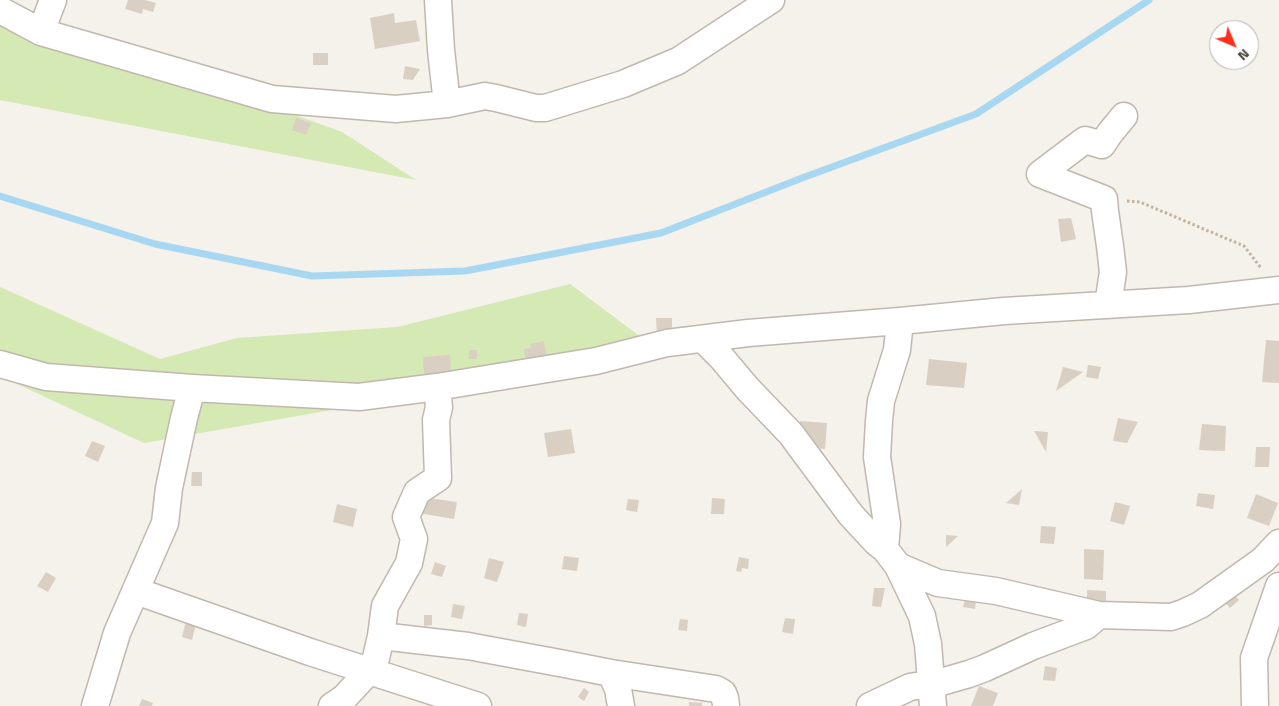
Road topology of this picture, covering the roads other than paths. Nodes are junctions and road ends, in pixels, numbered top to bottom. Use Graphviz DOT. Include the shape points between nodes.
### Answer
graph roads {
  1 [pos="18,0"];
  2 [pos="438,0"];
  3 [pos="771,0"];
  4 [pos="0,10"];
  5 [pos="47,17"];
  6 [pos="447,104"];
  7 [pos="1124,116"];
  8 [pos="1279,290"];
  9 [pos="1108,305"];
  10 [pos="900,321"];
  11 [pos="703,339"];
  12 [pos="0,364"];
  13 [pos="437,387"];
  14 [pos="192,388"];
  15 [pos="1279,543"];
  16 [pos="891,558"];
  17 [pos="1279,586"];
  18 [pos="136,591"];
  19 [pos="1099,615"];
  20 [pos="381,636"];
  21 [pos="368,671"];
  22 [pos="611,673"];
  23 [pos="932,695"];
  24 [pos="95,706"];
  25 [pos="332,706"];
  26 [pos="478,706"];
  27 [pos="621,706"];
  28 [pos="726,706"];
  29 [pos="870,706"];
  30 [pos="1255,706"];
  1 -- 5 [label="street" via="24,7"];
  2 -- 6 [label="street"];
  3 -- 6 [label="street" via="678,61 623,84 545,108 485,96"];
  4 -- 5 [label="street"];
  5 -- 6 [label="street" via="272,100 396,110"];
  7 -- 9 [label="street" via="1102,145 1086,140 1040,174 1104,199 1113,272"];
  8 -- 9 [label="street"];
  9 -- 10 [label="street"];
  10 -- 11 [label="street"];
  10 -- 16 [label="street" via="897,350 881,401 877,457"];
  11 -- 13 [label="street" via="667,343 596,361"];
  11 -- 16 [label="street" via="791,434 851,515"];
  12 -- 14 [label="street" via="46,377"];
  13 -- 14 [label="street" via="359,398"];
  13 -- 20 [label="street" via="438,478 417,492 406,517 414,538 409,563 385,606"];
  14 -- 18 [label="street" via="169,488 165,523"];
  15 -- 19 [label="street" via="1263,560 1200,605 1183,613 1171,617"];
  16 -- 19 [label="street" via="938,583 996,591"];
  16 -- 23 [label="street" via="922,616"];
  17 -- 30 [label="street" via="1254,658"];
  18 -- 21 [label="street"];
  18 -- 24 [label="street" via="117,633"];
  19 -- 23 [label="street" via="1086,626 985,668 941,682"];
  20 -- 21 [label="street" via="376,658"];
  20 -- 22 [label="street" via="468,646"];
  21 -- 25 [label="street" via="344,698"];
  21 -- 26 [label="street"];
  22 -- 27 [label="street"];
  22 -- 28 [label="street" via="716,690 722,693"];
  23 -- 29 [label="street" via="910,687"];
}
